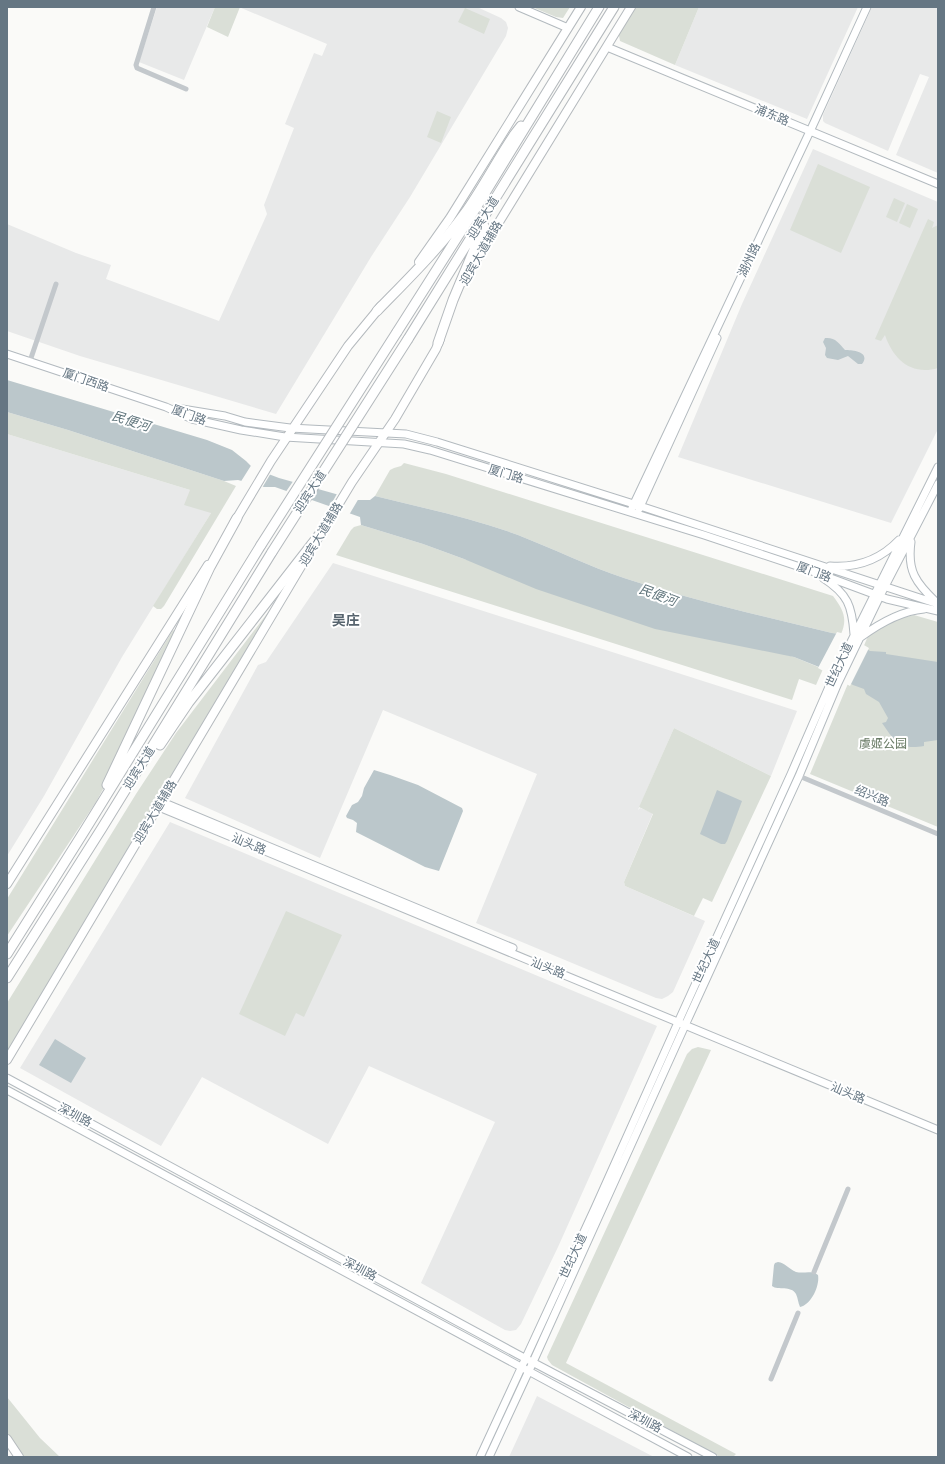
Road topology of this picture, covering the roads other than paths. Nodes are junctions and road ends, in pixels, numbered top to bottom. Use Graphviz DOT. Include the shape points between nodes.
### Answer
graph roads {
  1 [pos="154,7"];
  2 [pos="519,7"];
  3 [pos="581,7"];
  4 [pos="599,7"];
  5 [pos="614,7"];
  6 [pos="631,7"];
  7 [pos="867,7"];
  8 [pos="568,28"];
  9 [pos="607,47"];
  10 [pos="186,89"];
  11 [pos="542,100"];
  12 [pos="813,132"];
  13 [pos="938,184"];
  14 [pos="500,191"];
  15 [pos="56,284"];
  16 [pos="377,311"];
  17 [pos="438,344"];
  18 [pos="7,354"];
  19 [pos="30,361"];
  20 [pos="166,407"];
  21 [pos="294,428"];
  22 [pos="386,432"];
  23 [pos="287,437"];
  24 [pos="379,442"];
  25 [pos="938,467"];
  26 [pos="938,484"];
  27 [pos="637,505"];
  28 [pos="633,514"];
  29 [pos="237,518"];
  30 [pos="319,535"];
  31 [pos="908,535"];
  32 [pos="819,565"];
  33 [pos="809,570"];
  34 [pos="882,586"];
  35 [pos="877,595"];
  36 [pos="937,607"];
  37 [pos="856,638"];
  38 [pos="835,681"];
  39 [pos="799,776"];
  40 [pos="160,804"];
  41 [pos="102,828"];
  42 [pos="85,830"];
  43 [pos="938,834"];
  44 [pos="7,884"];
  45 [pos="25,923"];
  46 [pos="33,937"];
  47 [pos="7,948"];
  48 [pos="7,954"];
  49 [pos="7,978"];
  50 [pos="7,984"];
  51 [pos="682,1021"];
  52 [pos="7,1060"];
  53 [pos="7,1078"];
  54 [pos="7,1090"];
  55 [pos="938,1126"];
  56 [pos="938,1130"];
  57 [pos="848,1188"];
  58 [pos="814,1272"];
  59 [pos="798,1313"];
  60 [pos="526,1359"];
  61 [pos="533,1362"];
  62 [pos="521,1368"];
  63 [pos="529,1372"];
  64 [pos="771,1379"];
  65 [pos="7,1439"];
  66 [pos="19,1457"];
  67 [pos="480,1457"];
  68 [pos="488,1457"];
  69 [pos="688,1457"];
  70 [pos="713,1457"];
  1 -- 10 [label="street" via="137,59 137,68"];
  2 -- 8 [label="street"];
  3 -- 8 [label="main road"];
  4 -- 11 [label="highway, 迎宾大道"];
  5 -- 14 [label="highway, 迎宾大道"];
  6 -- 9 [label="main road, 迎宾大道辅路"];
  7 -- 12 [label="street, 湖州路"];
  8 -- 16 [label="main road" via="450,218 424,255"];
  9 -- 12 [label="street, 浦东路"];
  9 -- 17 [label="main road, 迎宾大道辅路" via="480,254 457,296"];
  11 -- 16 [label="highway" via="514,135 453,229"];
  11 -- 42 [label="highway, 迎宾大道, bridge" via="261,545"];
  12 -- 13 [label="street, 浦东路"];
  12 -- 27 [label="street, 湖州路"];
  14 -- 17 [label="highway" via="463,274"];
  14 -- 41 [label="highway, 迎宾大道, bridge" via="272,552"];
  15 -- 19 [label="street"];
  16 -- 21 [label="main road" via="348,346"];
  17 -- 22 [label="main road, 迎宾大道辅路"];
  18 -- 19 [label="street, 厦门西路"];
  19 -- 20 [label="street, 厦门西路"];
  20 -- 21 [label="street, 厦门路" via="225,416 245,422"];
  20 -- 23 [label="street, 厦门路" via="192,419"];
  21 -- 22 [label="street, 厦门路"];
  21 -- 23 [label="main road"];
  22 -- 24 [label="main road, 迎宾大道辅路"];
  22 -- 27 [label="street, 厦门路" via="437,442"];
  23 -- 24 [label="street, 厦门路"];
  23 -- 29 [label="main road"];
  24 -- 28 [label="street, 厦门路" via="430,450"];
  24 -- 30 [label="main road, 迎宾大道辅路"];
  25 -- 31 [label="street, 世纪大道"];
  26 -- 31 [label="street, 世纪大道"];
  27 -- 28 [label="street, 湖州路"];
  27 -- 32 [label="street, 厦门路"];
  28 -- 33 [label="street, 厦门路"];
  29 -- 42 [label="highway" via="210,567"];
  29 -- 44 [label="main road"];
  30 -- 40 [label="main road, 迎宾大道辅路"];
  30 -- 41 [label="highway" via="189,702"];
  31 -- 32 [label="street" via="878,557 857,565"];
  31 -- 34 [label="street, 世纪大道"];
  31 -- 36 [label="street" via="913,573 919,585"];
  32 -- 34 [label="street, 厦门路"];
  33 -- 35 [label="street, 厦门路"];
  33 -- 37 [label="street" via="840,590 853,616"];
  34 -- 35 [label="street, 世纪大道"];
  34 -- 36 [label="street, 厦门路"];
  35 -- 36 [label="street, 厦门路"];
  35 -- 37 [label="street, 世纪大道"];
  36 -- 37 [label="street" via="917,610 888,620"];
  37 -- 38 [label="street, 世纪大道"];
  38 -- 39 [label="street, 世纪大道"];
  38 -- 51 [label="street, 世纪大道"];
  39 -- 43 [label="street, 绍兴路"];
  39 -- 51 [label="street, 世纪大道"];
  40 -- 51 [label="street, 汕头路"];
  40 -- 52 [label="main road, 迎宾大道辅路"];
  41 -- 46 [label="highway, 迎宾大道"];
  42 -- 45 [label="highway, 迎宾大道"];
  45 -- 47 [label="highway"];
  45 -- 48 [label="highway, 迎宾大道"];
  46 -- 49 [label="highway, 迎宾大道"];
  46 -- 50 [label="highway"];
  51 -- 55 [label="street, 汕头路"];
  51 -- 56 [label="street, 汕头路"];
  51 -- 60 [label="street, 世纪大道"];
  51 -- 61 [label="street, 世纪大道"];
  53 -- 60 [label="street, 深圳路"];
  54 -- 62 [label="street, 深圳路"];
  57 -- 58 [label="street"];
  59 -- 64 [label="street"];
  60 -- 61 [label="street, 深圳路"];
  60 -- 62 [label="street, 世纪大道"];
  61 -- 63 [label="street, 世纪大道"];
  61 -- 70 [label="street, 深圳路"];
  62 -- 63 [label="street, 深圳路"];
  62 -- 67 [label="street, 世纪大道"];
  63 -- 68 [label="street, 世纪大道"];
  63 -- 69 [label="street, 深圳路"];
  65 -- 66 [label="main road"];
}
